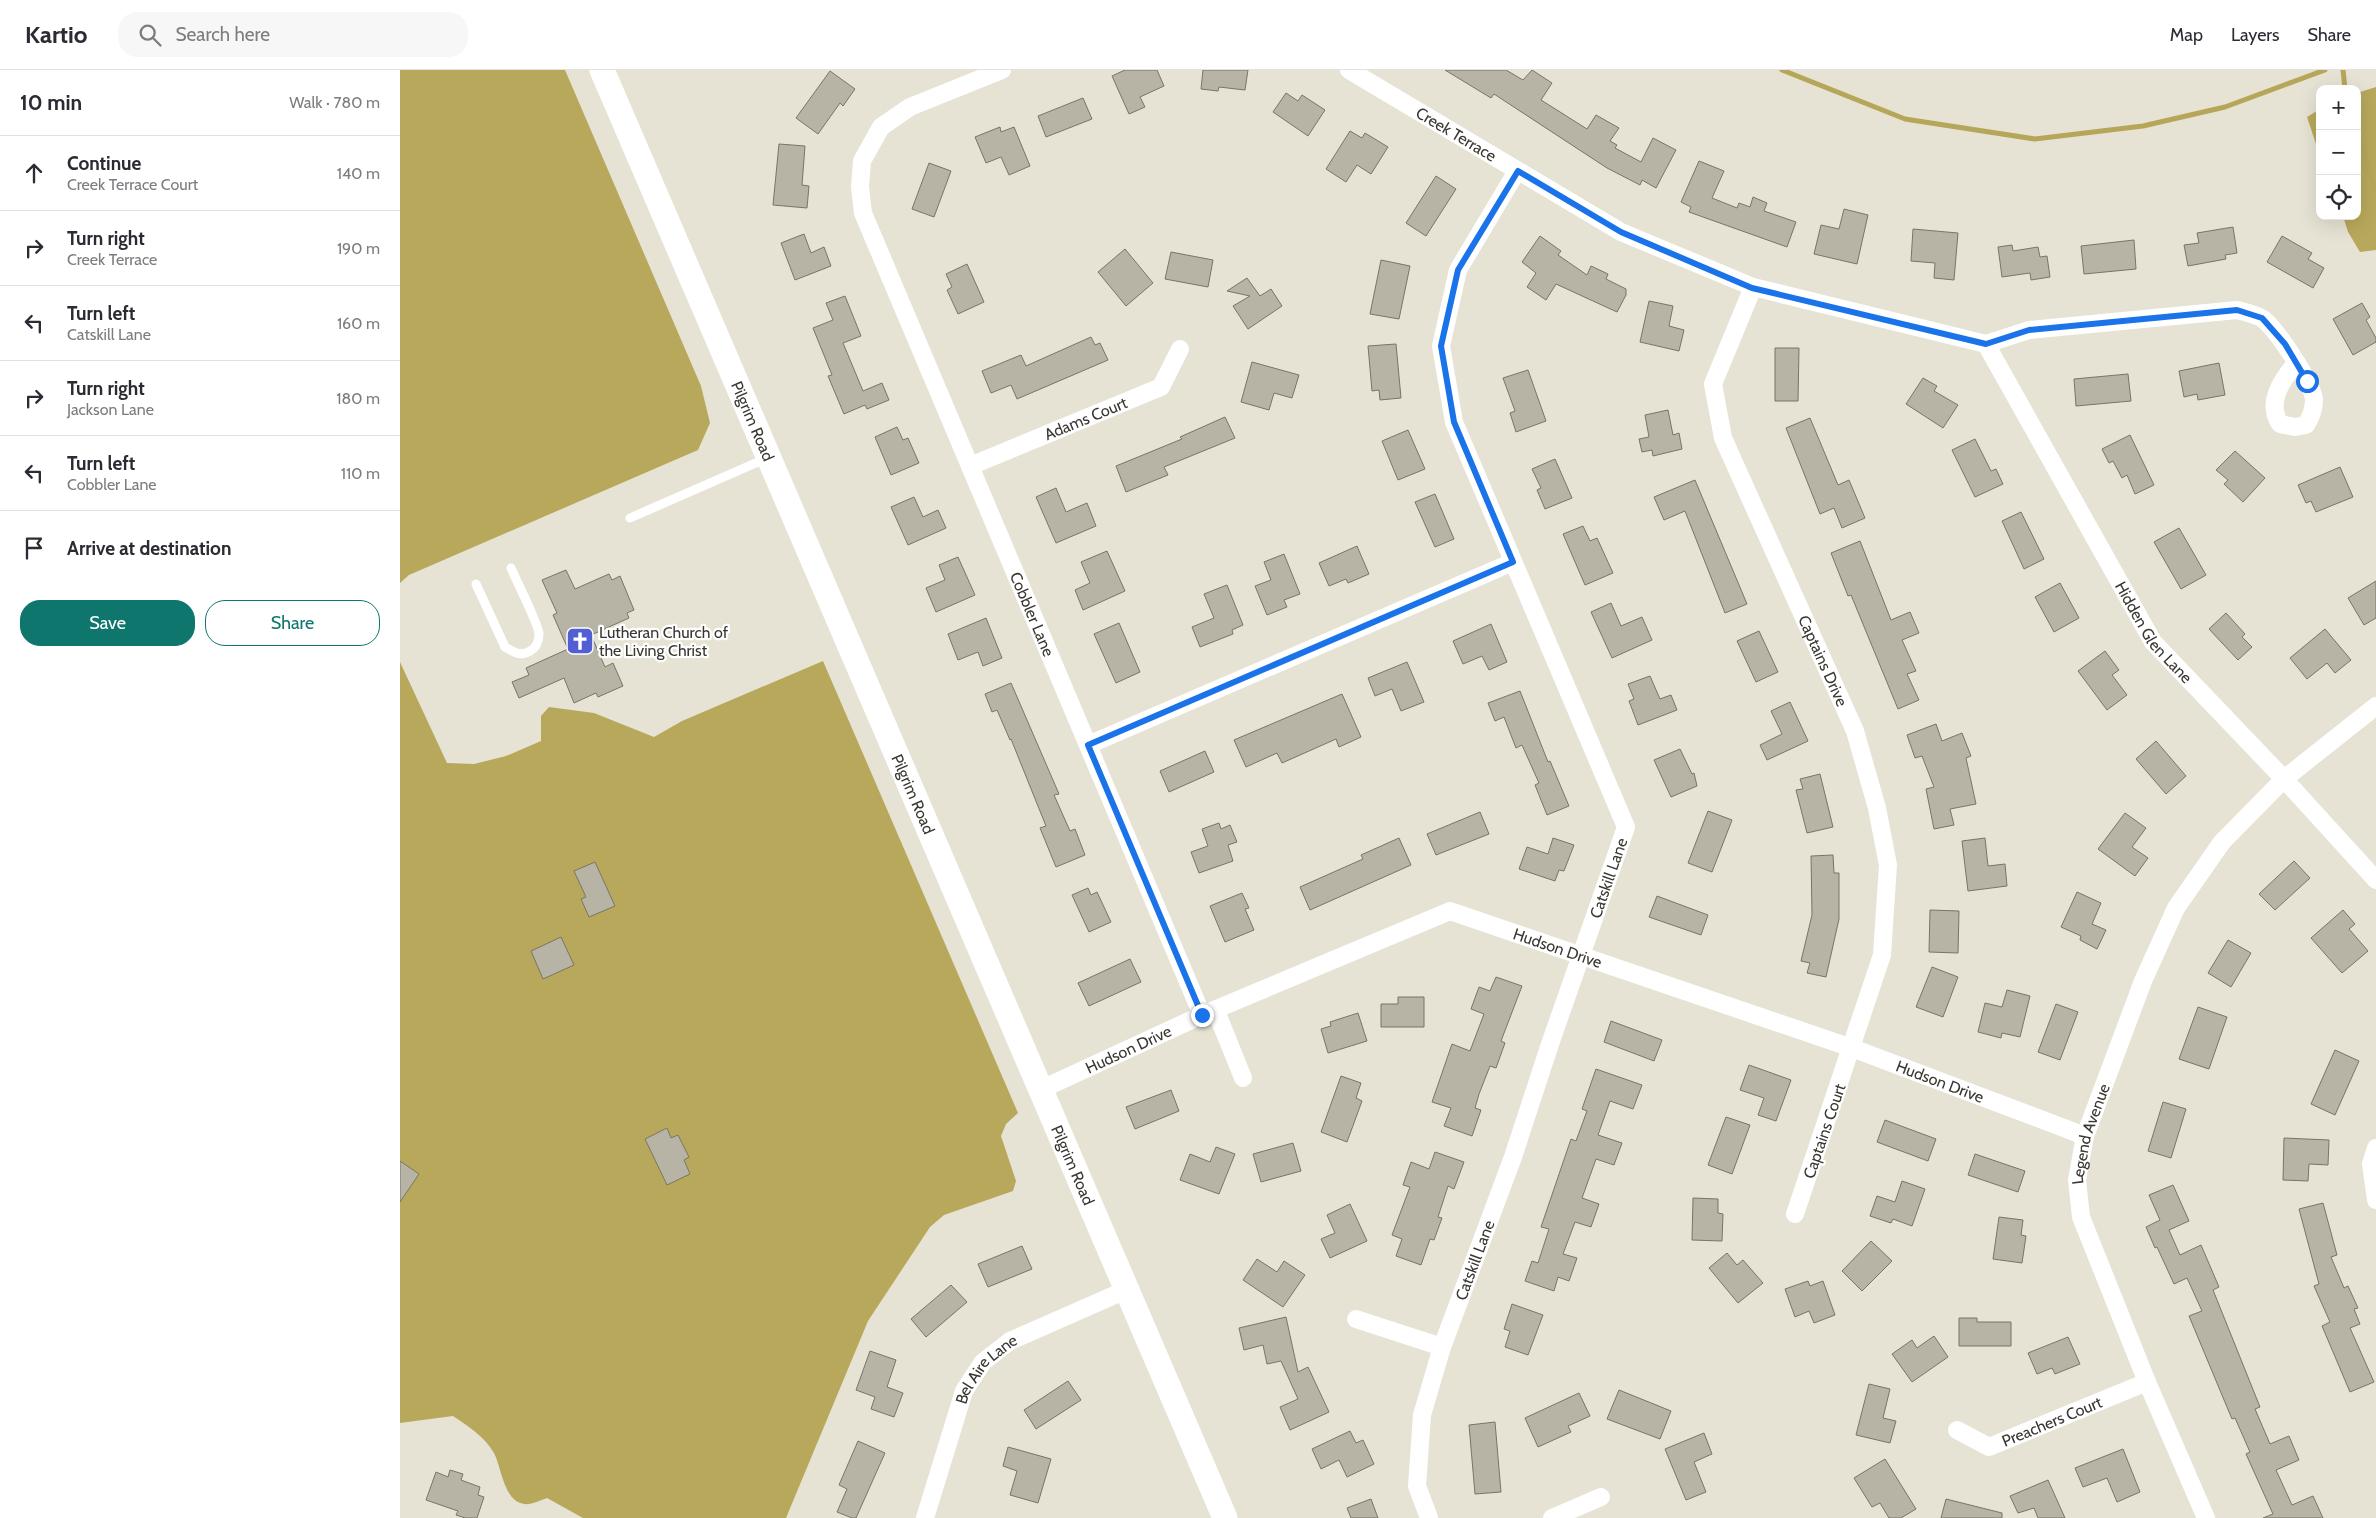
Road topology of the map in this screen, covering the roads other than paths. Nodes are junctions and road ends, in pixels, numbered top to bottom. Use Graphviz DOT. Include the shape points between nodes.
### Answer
graph roads {
  1 [pos="602,70"];
  2 [pos="1002,70"];
  3 [pos="1349,70"];
  4 [pos="1518,171"];
  5 [pos="1752,288"];
  6 [pos="1986,344"];
  7 [pos="1180,349"];
  8 [pos="2296,363"];
  9 [pos="769,457"];
  10 [pos="970,466"];
  11 [pos="630,518"];
  12 [pos="1513,562"];
  13 [pos="511,568"];
  14 [pos="476,584"];
  15 [pos="2376,706"];
  16 [pos="1088,745"];
  17 [pos="2284,779"];
  18 [pos="2376,880"];
  19 [pos="1582,954"];
  20 [pos="1209,1013"];
  21 [pos="1852,1048"];
  22 [pos="1243,1078"];
  23 [pos="1042,1089"];
  24 [pos="2085,1136"];
  25 [pos="2376,1148"];
  26 [pos="2376,1200"];
  27 [pos="1795,1214"];
  28 [pos="1126,1290"];
  29 [pos="1356,1319"];
  30 [pos="1442,1347"];
  31 [pos="2147,1382"];
  32 [pos="1957,1430"];
  33 [pos="1601,1497"];
  34 [pos="925,1518"];
  35 [pos="1225,1518"];
  36 [pos="1429,1518"];
  37 [pos="1552,1518"];
  38 [pos="2206,1518"];
  1 -- 9 [label="street, Pilgrim Road"];
  2 -- 10 [label="street, Cobbler Lane" via="910,107 881,127 862,161 863,213"];
  3 -- 4 [label="street, Creek Terrace"];
  4 -- 5 [label="street, Creek Terrace" via="1621,232"];
  4 -- 12 [label="street, Catskill Lane" via="1458,270 1441,346 1454,422"];
  5 -- 6 [label="street, Creek Terrace"];
  5 -- 21 [label="street, Captains Drive" via="1713,384 1723,438 1855,731 1877,808 1888,865 1882,956"];
  6 -- 8 [label="street" via="2029,330 2237,310 2262,318 2285,344"];
  6 -- 17 [label="street, Hidden Glen Lane" via="2153,642"];
  7 -- 10 [label="street, Adams Court" via="1161,387"];
  9 -- 11 [label="lane"];
  9 -- 23 [label="street, Pilgrim Road"];
  10 -- 16 [label="street, Cobbler Lane"];
  12 -- 16 [label="street"];
  12 -- 19 [label="street, Catskill Lane" via="1626,826"];
  13 -- 14 [label="lane" via="539,633 537,645 530,651 513,653 505,647"];
  15 -- 17 [label="street, Legend Avenue"];
  16 -- 20 [label="street, Cobbler Lane"];
  17 -- 18 [label="street, Hidden Glen Lane"];
  17 -- 24 [label="street, Legend Avenue" via="2222,842 2176,908 2143,981"];
  19 -- 20 [label="street, Hudson Drive" via="1450,911"];
  19 -- 21 [label="street, Hudson Drive"];
  19 -- 30 [label="street, Catskill Lane" via="1514,1157"];
  20 -- 22 [label="street, Cobbler Lane"];
  20 -- 23 [label="street, Hudson Drive"];
  21 -- 24 [label="street, Hudson Drive"];
  21 -- 27 [label="street, Captains Court"];
  23 -- 28 [label="street, Pilgrim Road"];
  24 -- 31 [label="street, Legend Avenue" via="2077,1180 2081,1218"];
  25 -- 26 [label="street" via="2371,1164"];
  28 -- 34 [label="street, Bel Aire Lane" via="1010,1341 984,1362 964,1391"];
  28 -- 35 [label="street, Pilgrim Road"];
  29 -- 30 [label="street"];
  30 -- 36 [label="street, Catskill Lane" via="1422,1415 1416,1486"];
  31 -- 32 [label="street, Preachers Court" via="1989,1447"];
  31 -- 38 [label="street, Legend Avenue"];
  33 -- 37 [label="street"];
}
